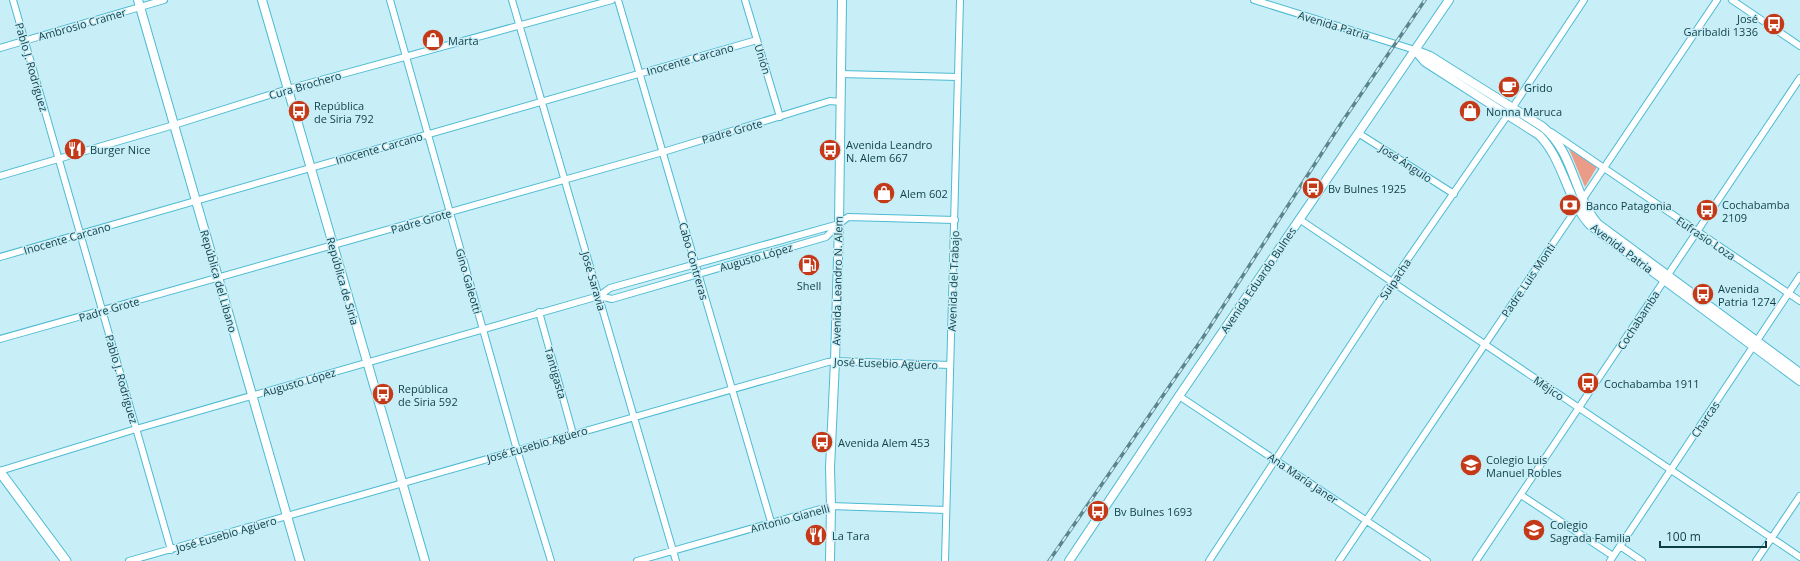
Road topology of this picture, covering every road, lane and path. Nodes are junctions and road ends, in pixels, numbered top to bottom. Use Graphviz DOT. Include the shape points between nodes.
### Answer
graph roads {
  1 [pos="13,0"];
  2 [pos="164,0"];
  3 [pos="262,0"];
  4 [pos="390,0"];
  5 [pos="512,0"];
  6 [pos="612,0"];
  7 [pos="618,0"];
  8 [pos="745,0"];
  9 [pos="842,0"];
  10 [pos="960,0"];
  11 [pos="1254,0"];
  12 [pos="1448,0"];
  13 [pos="1584,0"];
  14 [pos="1717,0"];
  15 [pos="1732,0"];
  16 [pos="139,4"];
  17 [pos="520,25"];
  18 [pos="757,40"];
  19 [pos="25,41"];
  20 [pos="1800,46"];
  21 [pos="0,48"];
  22 [pos="1415,50"];
  23 [pos="406,57"];
  24 [pos="640,74"];
  25 [pos="841,74"];
  26 [pos="958,77"];
  27 [pos="1800,78"];
  28 [pos="288,89"];
  29 [pos="542,102"];
  30 [pos="840,102"];
  31 [pos="1512,108"];
  32 [pos="1507,116"];
  33 [pos="780,117"];
  34 [pos="174,125"];
  35 [pos="1543,127"];
  36 [pos="1358,133"];
  37 [pos="428,134"];
  38 [pos="1573,147"];
  39 [pos="1563,150"];
  40 [pos="663,152"];
  41 [pos="1556,157"];
  42 [pos="59,159"];
  43 [pos="311,168"];
  44 [pos="1605,168"];
  45 [pos="0,176"];
  46 [pos="565,180"];
  47 [pos="1454,194"];
  48 [pos="1584,198"];
  49 [pos="196,201"];
  50 [pos="1577,208"];
  51 [pos="450,213"];
  52 [pos="955,220"];
  53 [pos="1299,220"];
  54 [pos="839,224"];
  55 [pos="1697,232"];
  56 [pos="80,234"];
  57 [pos="333,246"];
  58 [pos="0,257"];
  59 [pos="695,265"];
  60 [pos="698,273"];
  61 [pos="1800,276"];
  62 [pos="1666,277"];
  63 [pos="218,278"];
  64 [pos="1392,282"];
  65 [pos="1789,293"];
  66 [pos="599,296"];
  67 [pos="1800,301"];
  68 [pos="102,312"];
  69 [pos="539,312"];
  70 [pos="482,329"];
  71 [pos="0,339"];
  72 [pos="1484,344"];
  73 [pos="1755,344"];
  74 [pos="835,361"];
  75 [pos="366,362"];
  76 [pos="950,365"];
  77 [pos="1800,373"];
  78 [pos="1800,381"];
  79 [pos="732,389"];
  80 [pos="252,395"];
  81 [pos="1179,396"];
  82 [pos="1580,409"];
  83 [pos="634,416"];
  84 [pos="136,429"];
  85 [pos="574,434"];
  86 [pos="517,450"];
  87 [pos="1276,460"];
  88 [pos="1671,470"];
  89 [pos="0,472"];
  90 [pos="402,483"];
  91 [pos="1521,495"];
  92 [pos="1800,496"];
  93 [pos="831,506"];
  94 [pos="946,510"];
  95 [pos="287,516"];
  96 [pos="1366,521"];
  97 [pos="771,522"];
  98 [pos="1772,538"];
  99 [pos="1620,546"];
  100 [pos="171,550"];
  101 [pos="673,551"];
  102 [pos="1800,557"];
  103 [pos="1611,559"];
  104 [pos="66,561"];
  105 [pos="129,561"];
  106 [pos="300,561"];
  107 [pos="425,561"];
  108 [pos="551,561"];
  109 [pos="637,561"];
  110 [pos="676,561"];
  111 [pos="830,561"];
  112 [pos="945,561"];
  113 [pos="1069,561"];
  114 [pos="1209,561"];
  115 [pos="1339,561"];
  116 [pos="1427,561"];
  117 [pos="1476,561"];
  118 [pos="1642,561"];
  119 [pos="1756,561"];
  1 -- 19 [label="street, Pablo J. Rodríguez"];
  2 -- 16 [label="street, Ambrosio Cramer"];
  3 -- 28 [label="main road, República de Siria"];
  4 -- 23 [label="street, Gino Galeotti"];
  5 -- 17 [label="street, José Saravia"];
  6 -- 17 [label="street, Cura Brochero"];
  7 -- 24 [label="street, Cabo Contreras"];
  8 -- 18 [label="street, Unión"];
  9 -- 25 [label="main road, Avenida Leandro N. Alem"];
  10 -- 26 [label="street, Avenida del Trabajo"];
  11 -- 22 [label="street, Avenida Patria"];
  12 -- 22 [label="main road, Avenida Eduardo Bulnes"];
  13 -- 31 [label="street, Suipacha"];
  14 -- 44 [label="street, Padre Luis Monti"];
  15 -- 20 [label="street"];
  16 -- 19 [label="street, Ambrosio Cramer"];
  16 -- 34 [label="main road, República del Libano"];
  17 -- 23 [label="street, Cura Brochero"];
  17 -- 29 [label="street, José Saravia"];
  18 -- 24 [label="street, Inocente Carcano"];
  18 -- 33 [label="street, Unión"];
  19 -- 21 [label="street, Ambrosio Cramer"];
  19 -- 42 [label="street, Pablo J. Rodríguez"];
  22 -- 31 [label="main road, Avenida Patria" via="1430,56"];
  22 -- 32 [label="main road, Avenida Patria" via="1425,62"];
  22 -- 36 [label="main road, Avenida Eduardo Bulnes"];
  23 -- 28 [label="street, Cura Brochero"];
  23 -- 37 [label="street, Gino Galeotti"];
  24 -- 29 [label="street, Inocente Carcano"];
  24 -- 40 [label="street, Cabo Contreras"];
  25 -- 26 [label="street"];
  25 -- 30 [label="main road, Avenida Leandro N. Alem"];
  26 -- 52 [label="street, Avenida del Trabajo"];
  27 -- 55 [label="street, Cochabamba"];
  28 -- 34 [label="street, Cura Brochero"];
  28 -- 43 [label="main road, República de Siria"];
  29 -- 37 [label="street, Inocente Carcano"];
  29 -- 46 [label="street, José Saravia"];
  30 -- 33 [label="street, Padre Grote" via="830,101"];
  30 -- 54 [label="main road, Avenida Leandro N. Alem"];
  31 -- 32 [label="street, Suipacha"];
  31 -- 35 [label="main road, Avenida Patria"];
  32 -- 41 [label="main road, Avenida Patria" via="1539,135"];
  32 -- 47 [label="street, Suipacha"];
  33 -- 40 [label="street, Padre Grote"];
  34 -- 42 [label="street, Cura Brochero"];
  34 -- 49 [label="main road, República del Libano"];
  35 -- 38 [label="street, Eufrasio Loza"];
  35 -- 39 [label="main road, Avenida Patria"];
  36 -- 47 [label="street, José Ángulo"];
  36 -- 53 [label="main road, Avenida Eduardo Bulnes"];
  37 -- 43 [label="street, Inocente Carcano"];
  37 -- 51 [label="street, Gino Galeotti"];
  38 -- 39 [label="street"];
  38 -- 44 [label="street, Eufrasio Loza"];
  39 -- 41 [label="street"];
  39 -- 48 [label="main road, Avenida Patria"];
  40 -- 46 [label="street, Padre Grote"];
  40 -- 59 [label="street, Cabo Contreras"];
  41 -- 50 [label="main road, Avenida Patria"];
  42 -- 45 [label="street, Cura Brochero"];
  42 -- 56 [label="street, Pablo J. Rodríguez"];
  43 -- 49 [label="street, Inocente Carcano"];
  43 -- 57 [label="main road, República de Siria"];
  44 -- 48 [label="street, Padre Luis Monti"];
  44 -- 55 [label="street, Eufrasio Loza"];
  46 -- 51 [label="street, Padre Grote"];
  46 -- 66 [label="street, José Saravia"];
  47 -- 64 [label="street, Suipacha"];
  48 -- 50 [label="street, Padre Luis Monti"];
  48 -- 62 [label="main road, Avenida Patria" via="1598,224"];
  49 -- 56 [label="street, Inocente Carcano"];
  49 -- 63 [label="main road, República del Libano"];
  50 -- 62 [label="main road, Avenida Patria" via="1590,225"];
  50 -- 72 [label="street, Padre Luis Monti"];
  51 -- 57 [label="street, Padre Grote"];
  51 -- 70 [label="street, Gino Galeotti"];
  52 -- 54 [label="street, Augusto López" via="848,217"];
  52 -- 76 [label="street, Avenida del Trabajo"];
  53 -- 64 [label="street, Méjico"];
  53 -- 81 [label="main road, Avenida Eduardo Bulnes"];
  54 -- 59 [label="street, Augusto López"];
  54 -- 60 [label="street, Augusto López" via="826,236"];
  54 -- 74 [label="main road, Avenida Leandro N. Alem"];
  55 -- 62 [label="street, Cochabamba"];
  55 -- 65 [label="street, Eufrasio Loza"];
  56 -- 58 [label="street, Inocente Carcano"];
  56 -- 68 [label="street, Pablo J. Rodríguez"];
  57 -- 63 [label="street, Padre Grote"];
  57 -- 75 [label="main road, República de Siria"];
  59 -- 60 [label="street, Cabo Contreras"];
  59 -- 66 [label="street, Augusto López" via="610,288"];
  60 -- 66 [label="street, Augusto López" via="612,299"];
  60 -- 79 [label="street, Cabo Contreras"];
  61 -- 65 [label="street, Charcas"];
  62 -- 73 [label="main road, Avenida Patria"];
  62 -- 82 [label="street, Cochabamba"];
  63 -- 68 [label="street, Padre Grote"];
  63 -- 80 [label="main road, República del Libano"];
  64 -- 72 [label="street, Méjico"];
  64 -- 87 [label="street, Suipacha"];
  65 -- 67 [label="street, Eufrasio Loza"];
  65 -- 73 [label="street, Charcas"];
  66 -- 69 [label="street, Augusto López"];
  66 -- 83 [label="street, José Saravia"];
  68 -- 71 [label="street, Padre Grote"];
  68 -- 84 [label="street, Pablo J. Rodríguez"];
  69 -- 70 [label="street, Augusto López"];
  69 -- 85 [label="street, Tantigasta"];
  70 -- 75 [label="street, Augusto López"];
  70 -- 86 [label="street, Gino Galeotti"];
  72 -- 82 [label="street, Méjico"];
  72 -- 96 [label="street, Padre Luis Monti"];
  73 -- 77 [label="main road, Avenida Patria"];
  73 -- 78 [label="main road, Avenida Patria"];
  73 -- 88 [label="street, Charcas"];
  74 -- 76 [label="street, José Eusebio Agüero"];
  74 -- 79 [label="street, José Eusebio Agüero"];
  74 -- 93 [label="main road, Avenida Leandro N. Alem" via="830,468"];
  75 -- 80 [label="street, Augusto López"];
  75 -- 90 [label="main road, República de Siria"];
  76 -- 94 [label="street, Avenida del Trabajo"];
  79 -- 83 [label="street, José Eusebio Agüero"];
  79 -- 97 [label="street, Cabo Contreras"];
  80 -- 84 [label="street, Augusto López"];
  80 -- 95 [label="main road, República del Libano"];
  81 -- 87 [label="street, Ana María Janer"];
  81 -- 113 [label="main road, Avenida Eduardo Bulnes"];
  82 -- 88 [label="street, Méjico"];
  82 -- 91 [label="street, Cochabamba"];
  83 -- 85 [label="street, José Eusebio Agüero"];
  83 -- 101 [label="street, José Saravia"];
  84 -- 89 [label="street, Augusto López"];
  84 -- 100 [label="street, Pablo J. Rodríguez"];
  85 -- 86 [label="street, José Eusebio Agüero"];
  86 -- 90 [label="street, José Eusebio Agüero"];
  86 -- 108 [label="street, Gino Galeotti"];
  87 -- 96 [label="street, Ana María Janer"];
  87 -- 114 [label="street, Suipacha"];
  88 -- 98 [label="street, Méjico"];
  88 -- 99 [label="street, Charcas"];
  89 -- 104 [label="main road"];
  90 -- 95 [label="street, José Eusebio Agüero"];
  90 -- 107 [label="main road, República de Siria"];
  91 -- 103 [label="street"];
  91 -- 117 [label="street, Cochabamba"];
  92 -- 98 [label="street"];
  93 -- 94 [label="street, Antonio Gianelli"];
  93 -- 97 [label="street, Antonio Gianelli"];
  93 -- 111 [label="main road, Avenida Leandro N. Alem"];
  94 -- 112 [label="street, Avenida del Trabajo"];
  95 -- 100 [label="street, José Eusebio Agüero"];
  95 -- 106 [label="main road, República del Libano"];
  96 -- 115 [label="street, Padre Luis Monti"];
  96 -- 116 [label="street, Ana María Janer"];
  97 -- 101 [label="street, Antonio Gianelli"];
  98 -- 102 [label="street, Méjico"];
  98 -- 119 [label="street"];
  99 -- 103 [label="street, Charcas"];
  99 -- 118 [label="street"];
  100 -- 105 [label="street, José Eusebio Agüero"];
  101 -- 109 [label="street, Antonio Gianelli"];
  101 -- 110 [label="street, José Saravia"];
}
